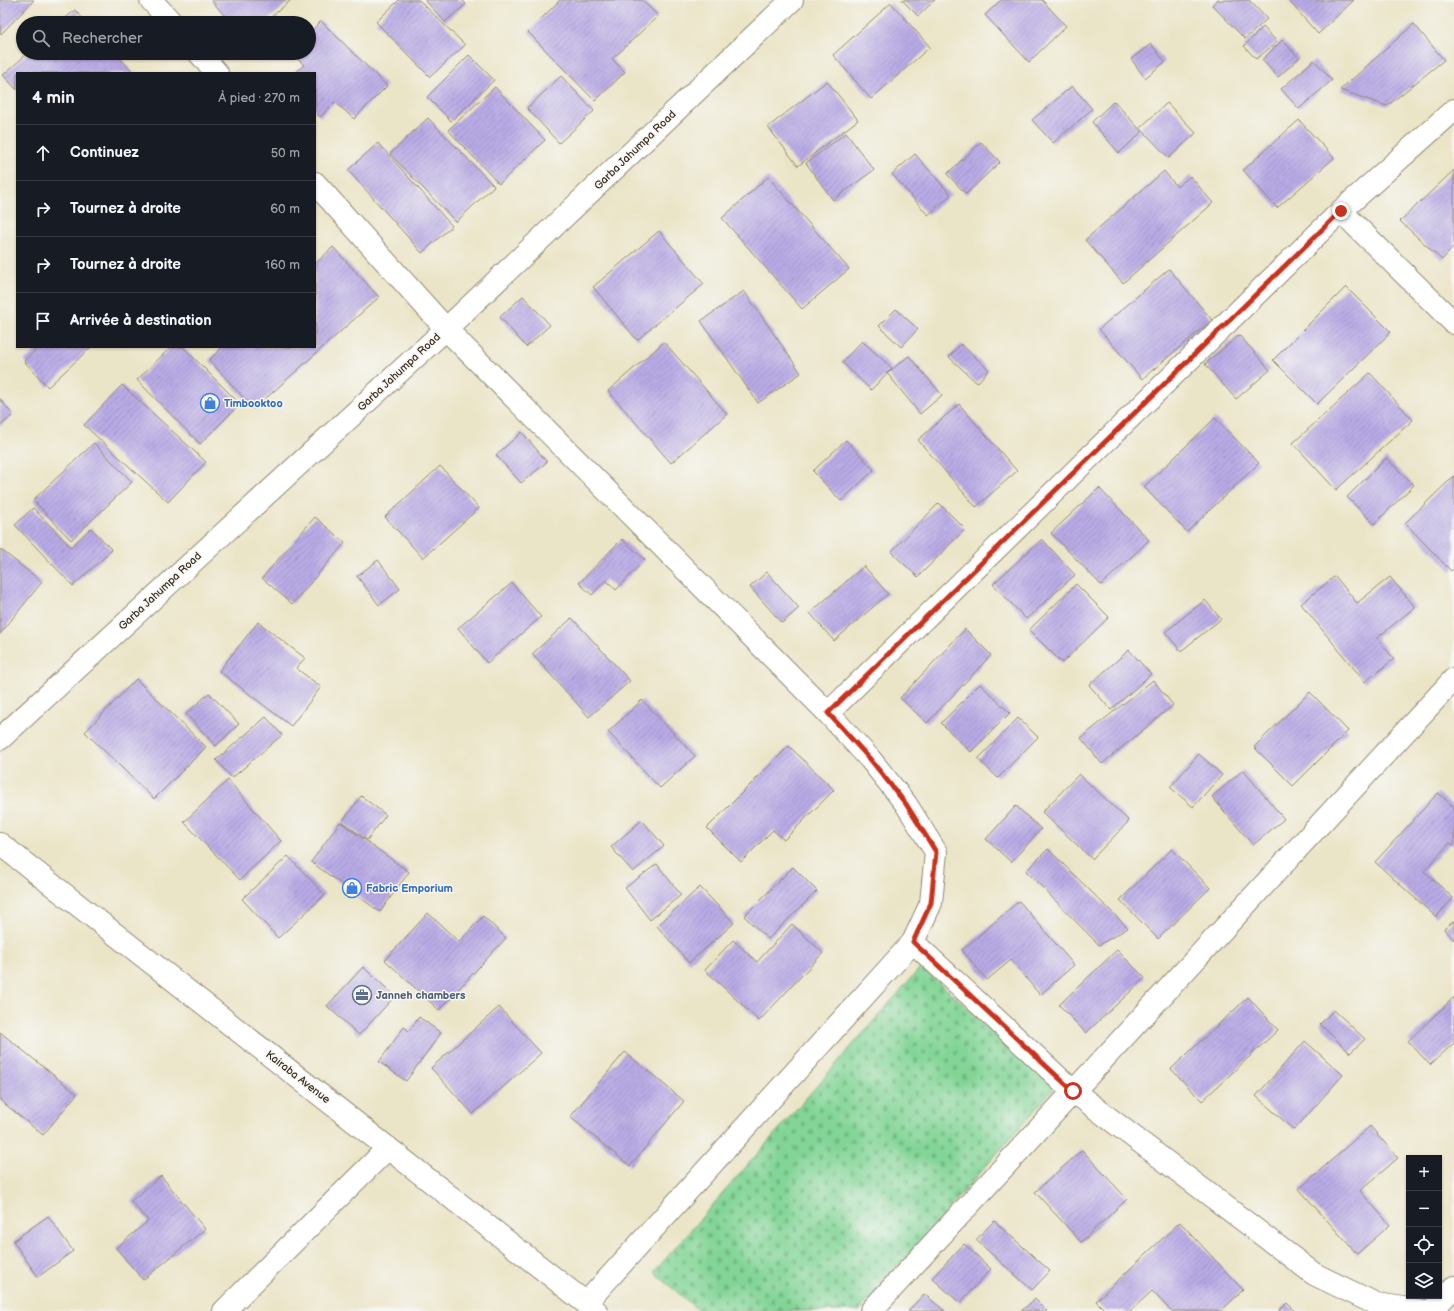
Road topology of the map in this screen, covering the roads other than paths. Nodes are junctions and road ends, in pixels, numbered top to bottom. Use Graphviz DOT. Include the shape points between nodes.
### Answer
graph roads {
  1 [pos="151,0"];
  2 [pos="792,0"];
  3 [pos="166,16"];
  4 [pos="205,60"];
  5 [pos="216,72"];
  6 [pos="1454,110"];
  7 [pos="316,184"];
  8 [pos="1341,211"];
  9 [pos="1454,323"];
  10 [pos="446,329"];
  11 [pos="1454,679"];
  12 [pos="828,713"];
  13 [pos="0,739"];
  14 [pos="0,844"];
  15 [pos="913,942"];
  16 [pos="1073,1091"];
  17 [pos="388,1148"];
  18 [pos="1454,1287"];
  19 [pos="591,1307"];
  20 [pos="224,1311"];
  21 [pos="871,1311"];
  22 [pos="1424,1311"];
  23 [pos="1431,1311"];
  1 -- 3 [label="street"];
  2 -- 10 [label="street, Garba Jahumpa Road"];
  4 -- 5 [label="street"];
  6 -- 8 [label="street"];
  7 -- 10 [label="street"];
  8 -- 9 [label="street"];
  8 -- 12 [label="street"];
  10 -- 12 [label="street"];
  10 -- 13 [label="street, Garba Jahumpa Road"];
  11 -- 16 [label="street"];
  12 -- 15 [label="street" via="906,804 936,852 931,903"];
  14 -- 17 [label="street, Kairaba Avenue"];
  15 -- 16 [label="street"];
  15 -- 19 [label="street"];
  16 -- 21 [label="street"];
  16 -- 22 [label="street" via="1314,1274 1376,1304"];
  17 -- 19 [label="street, Kairaba Avenue"];
  17 -- 20 [label="street"];
  18 -- 23 [label="street"];
}
